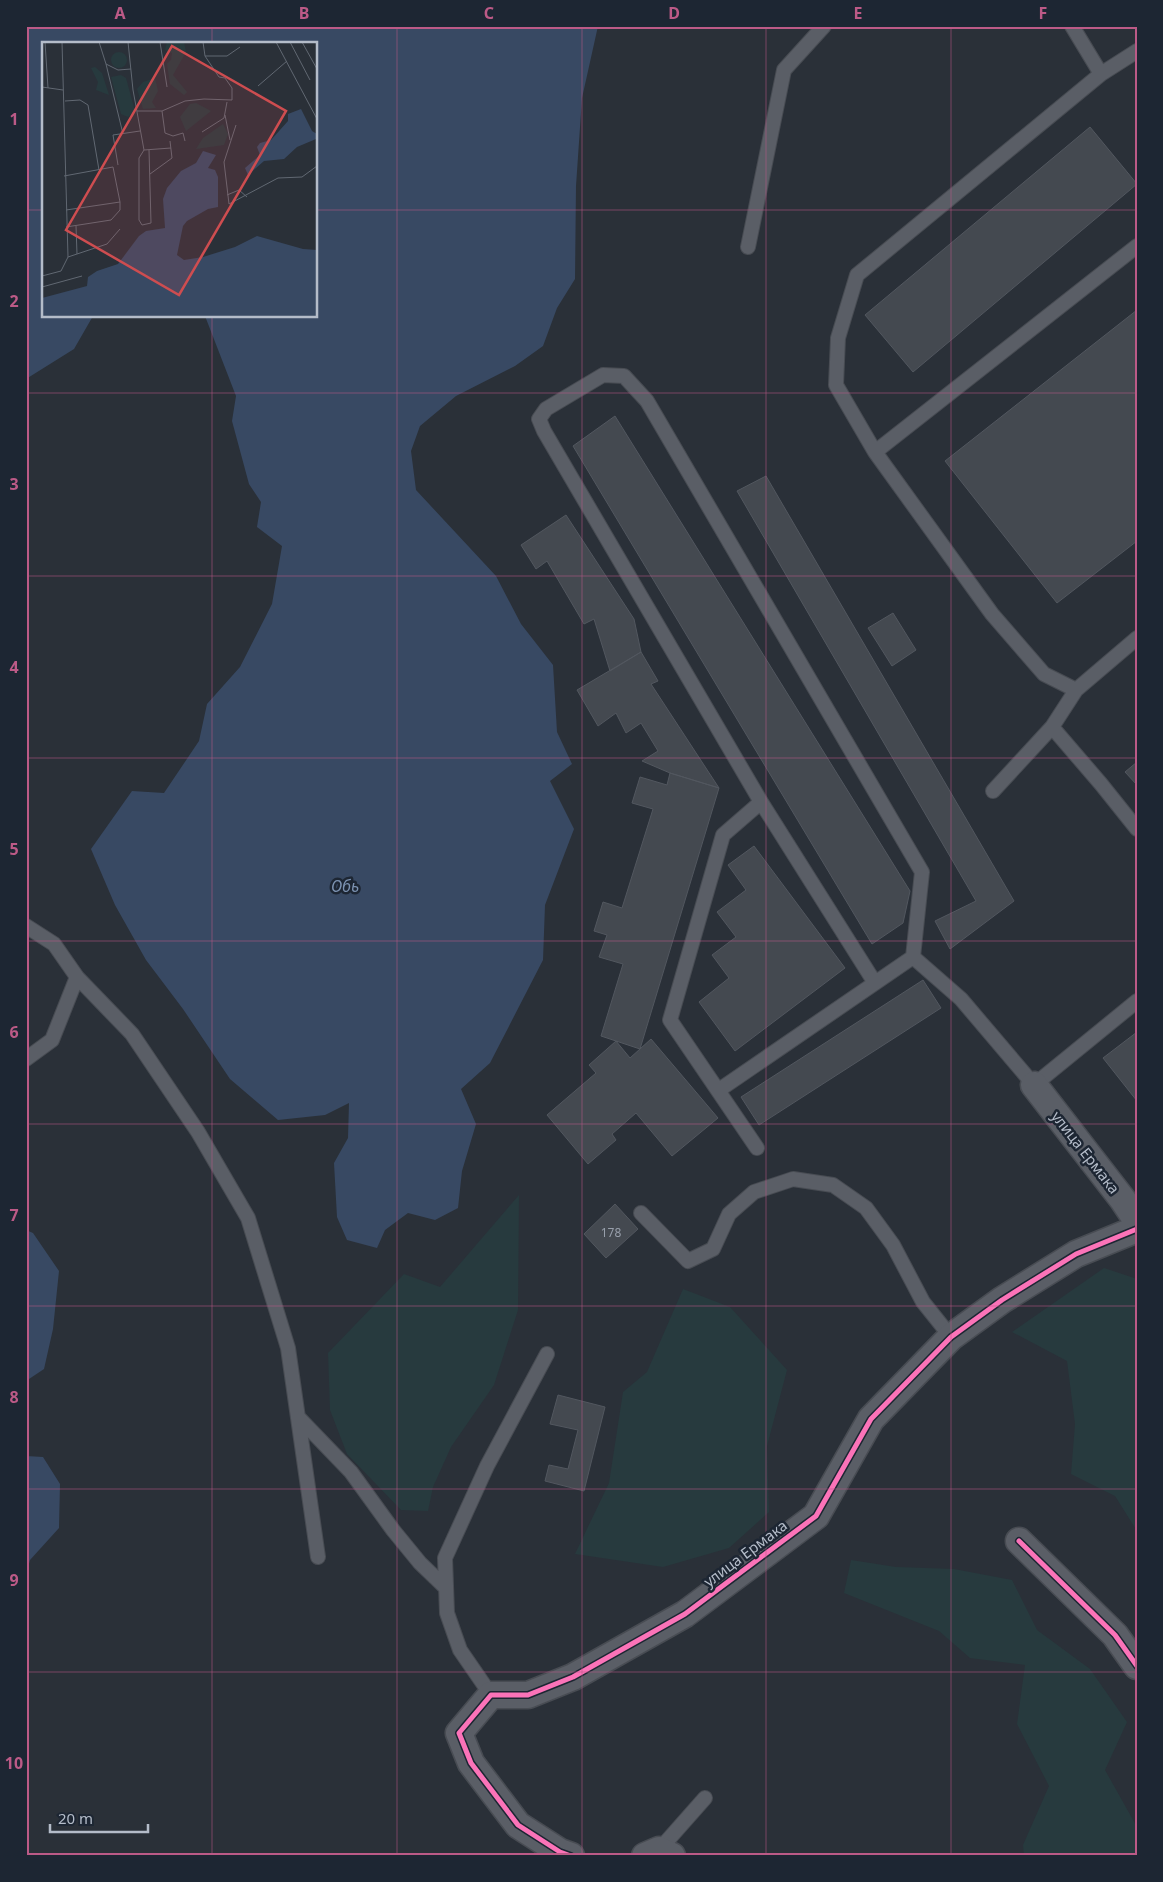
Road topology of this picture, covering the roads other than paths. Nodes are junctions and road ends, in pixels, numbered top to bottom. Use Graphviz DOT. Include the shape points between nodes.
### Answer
graph roads {
  1 [pos="824,26"];
  2 [pos="1072,26"];
  3 [pos="1137,51"];
  4 [pos="1101,74"];
  5 [pos="1137,246"];
  6 [pos="748,247"];
  7 [pos="875,452"];
  8 [pos="1137,638"];
  9 [pos="1076,690"];
  10 [pos="1052,727"];
  11 [pos="992,791"];
  12 [pos="761,802"];
  13 [pos="1137,830"];
  14 [pos="26,926"];
  15 [pos="914,957"];
  16 [pos="77,977"];
  17 [pos="875,983"];
  18 [pos="1137,1001"];
  19 [pos="26,1059"];
  20 [pos="1034,1085"];
  21 [pos="719,1090"];
  22 [pos="757,1148"];
  23 [pos="641,1213"];
  24 [pos="1137,1221"];
  25 [pos="1137,1229"];
  26 [pos="951,1337"];
  27 [pos="547,1354"];
  28 [pos="299,1418"];
  29 [pos="1019,1541"];
  30 [pos="318,1557"];
  31 [pos="446,1588"];
  32 [pos="1137,1666"];
  33 [pos="491,1695"];
  34 [pos="705,1798"];
  35 [pos="659,1854"];
  36 [pos="572,1856"];
  1 -- 6 [label="lane" via="784,70"];
  2 -- 4 [label="lane"];
  3 -- 4 [label="lane"];
  4 -- 7 [label="lane" via="857,276 838,338 836,385"];
  5 -- 7 [label="lane"];
  7 -- 9 [label="lane" via="992,614 1044,674"];
  8 -- 9 [label="lane"];
  9 -- 10 [label="lane"];
  10 -- 11 [label="lane"];
  10 -- 13 [label="lane"];
  12 -- 15 [label="lane" via="539,419 546,410 603,375 624,376 647,401 922,872"];
  12 -- 17 [label="lane"];
  12 -- 21 [label="lane" via="723,835 670,1020"];
  14 -- 16 [label="lane" via="54,944"];
  15 -- 17 [label="lane"];
  15 -- 20 [label="lane" via="961,999"];
  16 -- 19 [label="lane" via="52,1040"];
  16 -- 28 [label="lane" via="132,1034 198,1132 248,1218 288,1348"];
  17 -- 21 [label="lane"];
  18 -- 20 [label="lane"];
  20 -- 24 [label="street, улица Ермака"];
  21 -- 22 [label="lane"];
  23 -- 26 [label="lane" via="688,1262 713,1249 729,1214 754,1192 793,1179 833,1185 866,1208 893,1245 923,1302"];
  25 -- 26 [label="street, улица Ермака" via="1076,1254 1002,1300"];
  26 -- 33 [label="street, улица Ермака" via="871,1419 816,1516 685,1614 574,1677 528,1696"];
  27 -- 31 [label="lane" via="487,1466 445,1558"];
  28 -- 30 [label="lane"];
  28 -- 31 [label="lane" via="350,1472 420,1563"];
  29 -- 32 [label="street" via="1115,1635"];
  31 -- 33 [label="lane" via="447,1613 460,1650"];
  33 -- 36 [label="street" via="459,1733 471,1763 518,1825 560,1852"];
  34 -- 35 [label="lane"];
}
